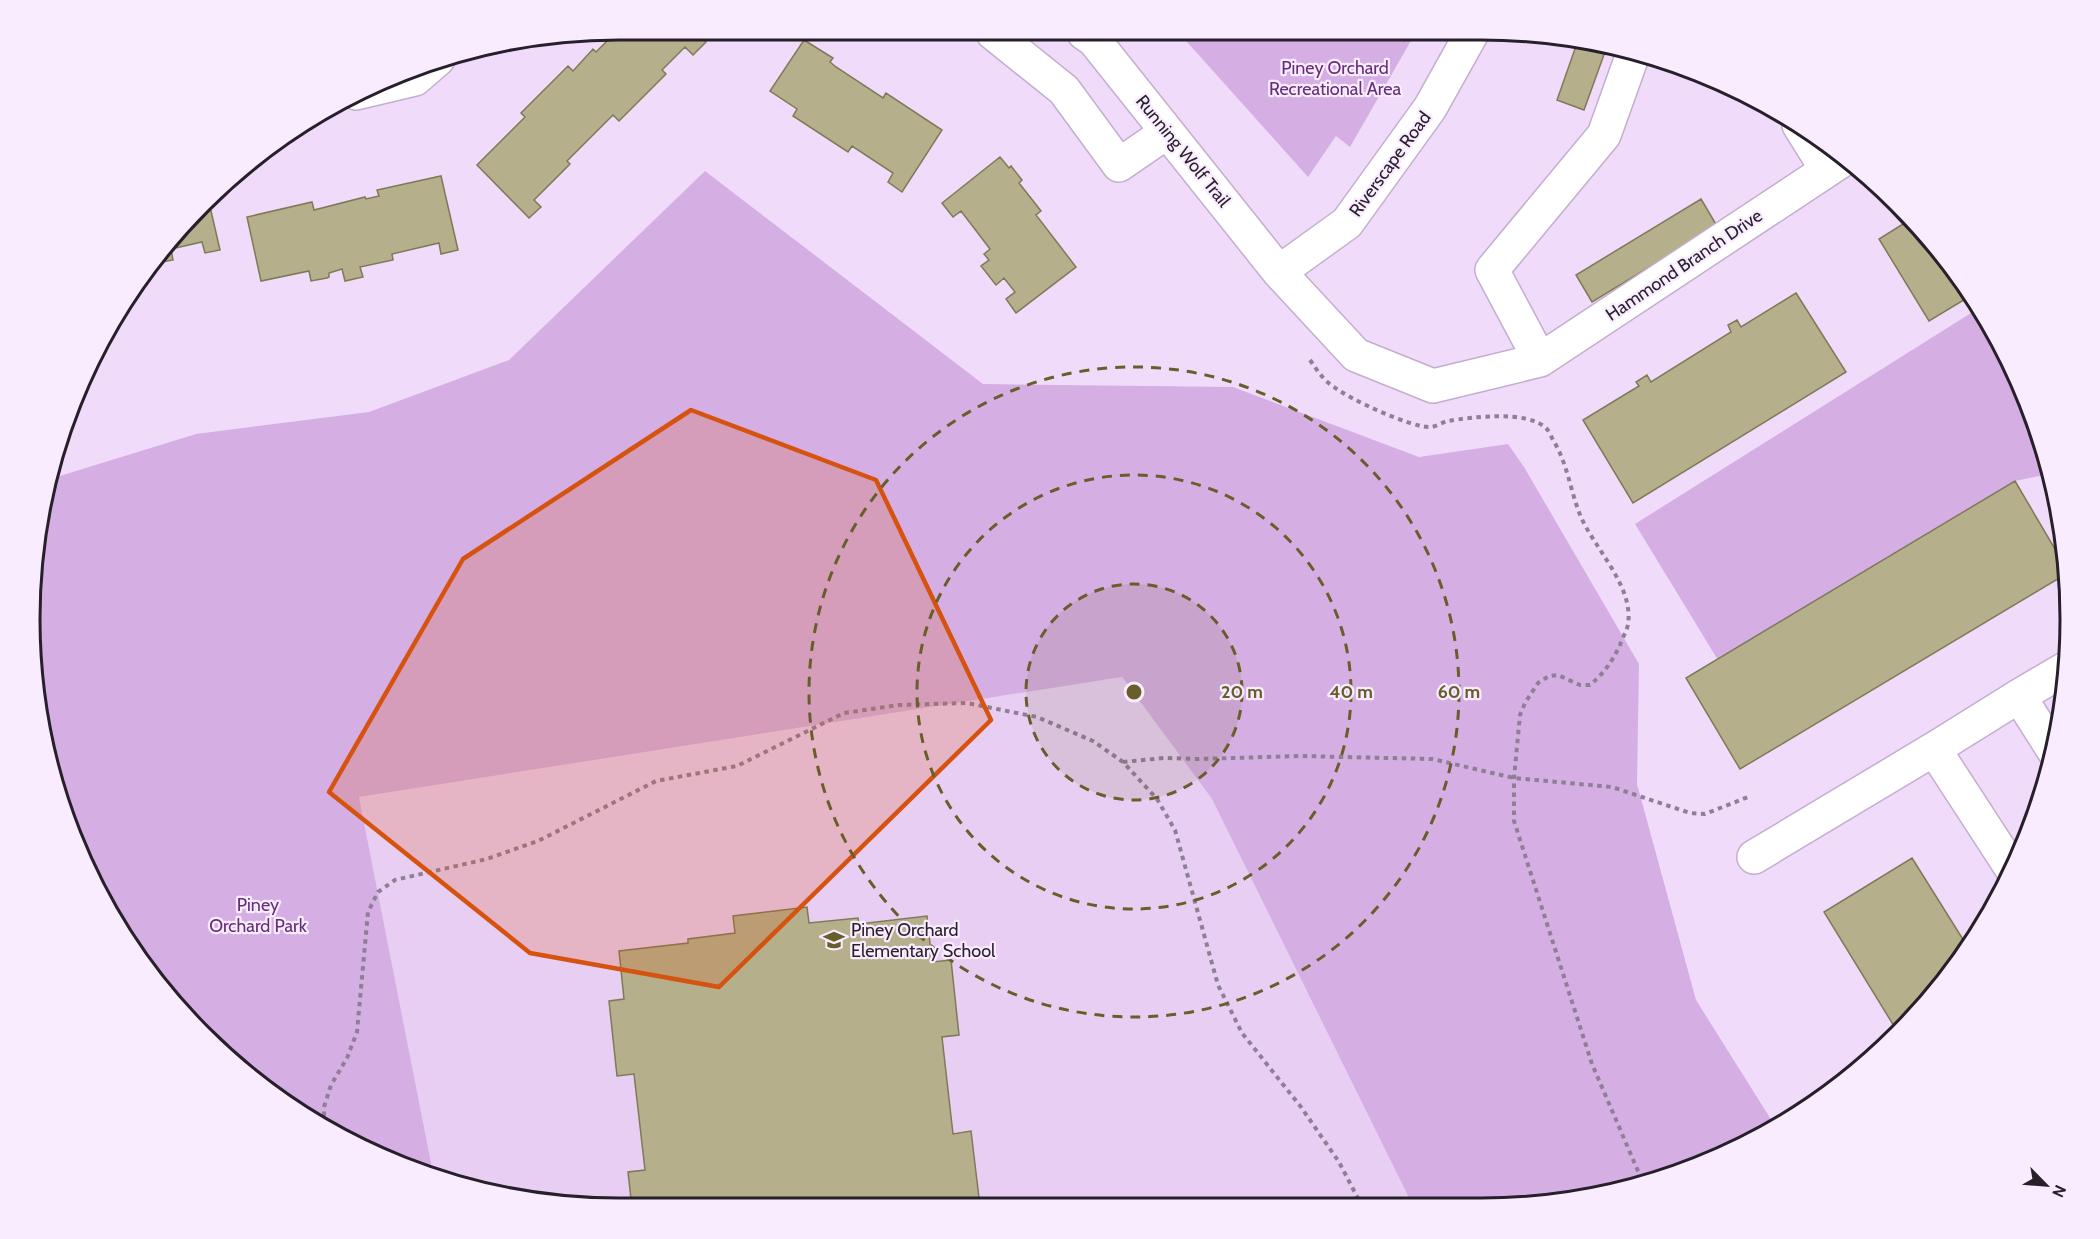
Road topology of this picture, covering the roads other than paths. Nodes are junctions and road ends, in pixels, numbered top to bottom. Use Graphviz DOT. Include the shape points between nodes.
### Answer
graph roads {
  1 [pos="1002,40"];
  2 [pos="1094,40"];
  3 [pos="1468,40"];
  4 [pos="1632,60"];
  5 [pos="1167,132"];
  6 [pos="1835,164"];
  7 [pos="1279,272"];
  8 [pos="1540,360"];
  9 [pos="2057,674"];
  10 [pos="2019,696"];
  11 [pos="2046,739"];
  12 [pos="1934,749"];
  13 [pos="1754,857"];
  14 [pos="2007,860"];
  1 -- 5 [label="street" via="1064,90 1119,165"];
  2 -- 5 [label="street, Running Wolf Trail"];
  3 -- 7 [label="street, Riverscape Road" via="1430,108 1347,224"];
  4 -- 8 [label="street" via="1604,135 1492,270"];
  5 -- 7 [label="street, Running Wolf Trail"];
  6 -- 8 [label="street, Hammond Branch Drive"];
  7 -- 8 [label="street, Hammond Branch Drive" via="1356,356 1434,386"];
  9 -- 10 [label="street"];
  10 -- 11 [label="street"];
  10 -- 12 [label="street"];
  12 -- 13 [label="street"];
  12 -- 14 [label="street"];
}
